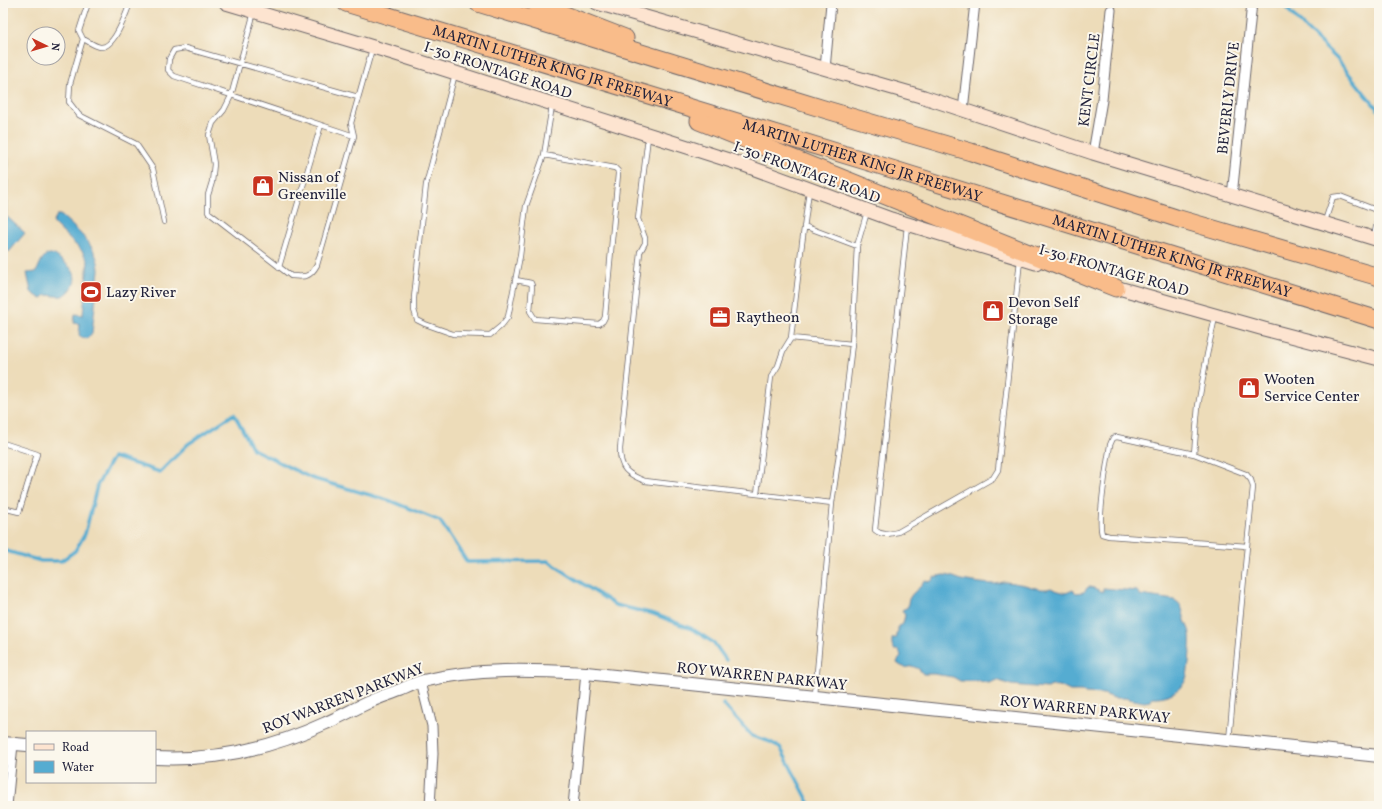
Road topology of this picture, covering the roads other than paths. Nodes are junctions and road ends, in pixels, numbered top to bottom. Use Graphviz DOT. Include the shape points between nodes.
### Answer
graph roads {
  1 [pos="88,3"];
  2 [pos="130,3"];
  3 [pos="226,3"];
  4 [pos="346,3"];
  5 [pos="478,3"];
  6 [pos="534,3"];
  7 [pos="597,3"];
  8 [pos="831,3"];
  9 [pos="975,3"];
  10 [pos="1252,3"];
  11 [pos="1111,10"];
  12 [pos="254,11"];
  13 [pos="83,39"];
  14 [pos="373,47"];
  15 [pos="240,63"];
  16 [pos="825,69"];
  17 [pos="456,73"];
  18 [pos="589,78"];
  19 [pos="763,91"];
  20 [pos="231,96"];
  21 [pos="358,97"];
  22 [pos="552,104"];
  23 [pos="963,110"];
  24 [pos="321,125"];
  25 [pos="648,135"];
  26 [pos="354,136"];
  27 [pos="1093,153"];
  28 [pos="544,155"];
  29 [pos="809,189"];
  30 [pos="1232,196"];
  31 [pos="868,211"];
  32 [pos="164,222"];
  33 [pos="907,224"];
  34 [pos="1325,224"];
  35 [pos="804,226"];
  36 [pos="1376,239"];
  37 [pos="857,246"];
  38 [pos="1020,259"];
  39 [pos="279,267"];
  40 [pos="1379,277"];
  41 [pos="516,280"];
  42 [pos="1116,288"];
  43 [pos="1216,316"];
  44 [pos="1379,320"];
  45 [pos="791,338"];
  46 [pos="852,344"];
  47 [pos="1379,359"];
  48 [pos="3,443"];
  49 [pos="1194,454"];
  50 [pos="757,494"];
  51 [pos="832,503"];
  52 [pos="3,508"];
  53 [pos="1247,546"];
  54 [pos="586,673"];
  55 [pos="421,682"];
  56 [pos="814,697"];
  57 [pos="1229,740"];
  58 [pos="8,743"];
  59 [pos="26,745"];
  60 [pos="1379,756"];
  61 [pos="156,758"];
  62 [pos="7,806"];
  63 [pos="430,806"];
  64 [pos="573,806"];
  1 -- 13 [label="lane" via="79,31"];
  2 -- 13 [label="lane" via="115,37 107,45 100,47"];
  3 -- 12 [label="main road, I-30 FRONTAGE ROAD"];
  4 -- 18 [label="highway, MARTIN LUTHER KING JR FREEWAY"];
  5 -- 19 [label="highway"];
  6 -- 19 [label="highway"];
  7 -- 16 [label="main road"];
  8 -- 16 [label="street"];
  9 -- 23 [label="street"];
  10 -- 30 [label="street, BEVERLY DRIVE"];
  11 -- 27 [label="street, KENT CIRCLE" via="1102,100"];
  12 -- 14 [label="main road, I-30 FRONTAGE ROAD"];
  12 -- 15 [label="lane"];
  13 -- 32 [label="lane" via="70,84 69,102 79,115 136,144 153,169"];
  14 -- 17 [label="main road, I-30 FRONTAGE ROAD"];
  14 -- 21 [label="lane"];
  15 -- 20 [label="lane"];
  15 -- 20 [label="lane" via="185,48 174,50 169,58 168,70 174,76"];
  15 -- 21 [label="lane"];
  16 -- 23 [label="main road"];
  17 -- 22 [label="main road, I-30 FRONTAGE ROAD"];
  17 -- 41 [label="lane" via="426,185 414,298 417,320 453,334 490,335 508,317"];
  18 -- 42 [label="highway"];
  18 -- 44 [label="highway, MARTIN LUTHER KING JR FREEWAY"];
  19 -- 40 [label="highway" via="971,152 1176,218"];
  20 -- 24 [label="lane"];
  20 -- 39 [label="lane" via="213,123 209,135 214,164 208,195 208,212"];
  21 -- 26 [label="lane" via="351,123"];
  22 -- 25 [label="main road, I-30 FRONTAGE ROAD"];
  22 -- 28 [label="lane"];
  23 -- 27 [label="main road"];
  24 -- 26 [label="lane"];
  24 -- 39 [label="lane"];
  25 -- 29 [label="main road, I-30 FRONTAGE ROAD" via="744,165"];
  25 -- 50 [label="lane" via="638,219 645,238 640,252 620,460 632,476 645,481"];
  26 -- 39 [label="lane" via="313,273 304,277 291,276"];
  27 -- 30 [label="main road"];
  28 -- 41 [label="lane" via="526,206"];
  28 -- 41 [label="lane" via="614,168 618,171 605,317 599,324 535,319 530,311 531,283"];
  29 -- 31 [label="main road, I-30 FRONTAGE ROAD"];
  29 -- 35 [label="lane"];
  30 -- 34 [label="main road"];
  31 -- 33 [label="main road, I-30 FRONTAGE ROAD"];
  31 -- 37 [label="lane"];
  33 -- 38 [label="main road, I-30 FRONTAGE ROAD"];
  33 -- 38 [label="lane" via="875,530 880,534 898,532 993,478 998,470"];
  34 -- 36 [label="main road"];
  34 -- 36 [label="lane" via="1333,197 1340,196 1376,210"];
  35 -- 37 [label="lane"];
  35 -- 45 [label="lane"];
  37 -- 46 [label="lane"];
  38 -- 42 [label="main road, I-30 FRONTAGE ROAD"];
  42 -- 43 [label="main road, I-30 FRONTAGE ROAD"];
  43 -- 47 [label="main road, I-30 FRONTAGE ROAD"];
  43 -- 49 [label="lane" via="1198,406"];
  45 -- 46 [label="lane"];
  45 -- 50 [label="lane" via="771,377"];
  46 -- 51 [label="lane" via="842,440"];
  48 -- 52 [label="lane" via="37,454 19,512"];
  49 -- 53 [label="lane" via="1246,474 1251,480 1253,487"];
  49 -- 53 [label="lane" via="1113,438 1102,511 1102,534"];
  50 -- 51 [label="lane"];
  51 -- 56 [label="lane"];
  53 -- 57 [label="lane"];
  54 -- 55 [label="street, ROY WARREN PARKWAY" via="500,670"];
  54 -- 56 [label="street, ROY WARREN PARKWAY"];
  54 -- 64 [label="street"];
  55 -- 61 [label="street, ROY WARREN PARKWAY" via="370,701 325,724 252,749 203,757"];
  55 -- 63 [label="street" via="432,726"];
  56 -- 57 [label="street, ROY WARREN PARKWAY"];
  57 -- 60 [label="street, ROY WARREN PARKWAY"];
  58 -- 59 [label="street"];
  58 -- 62 [label="street"];
}
